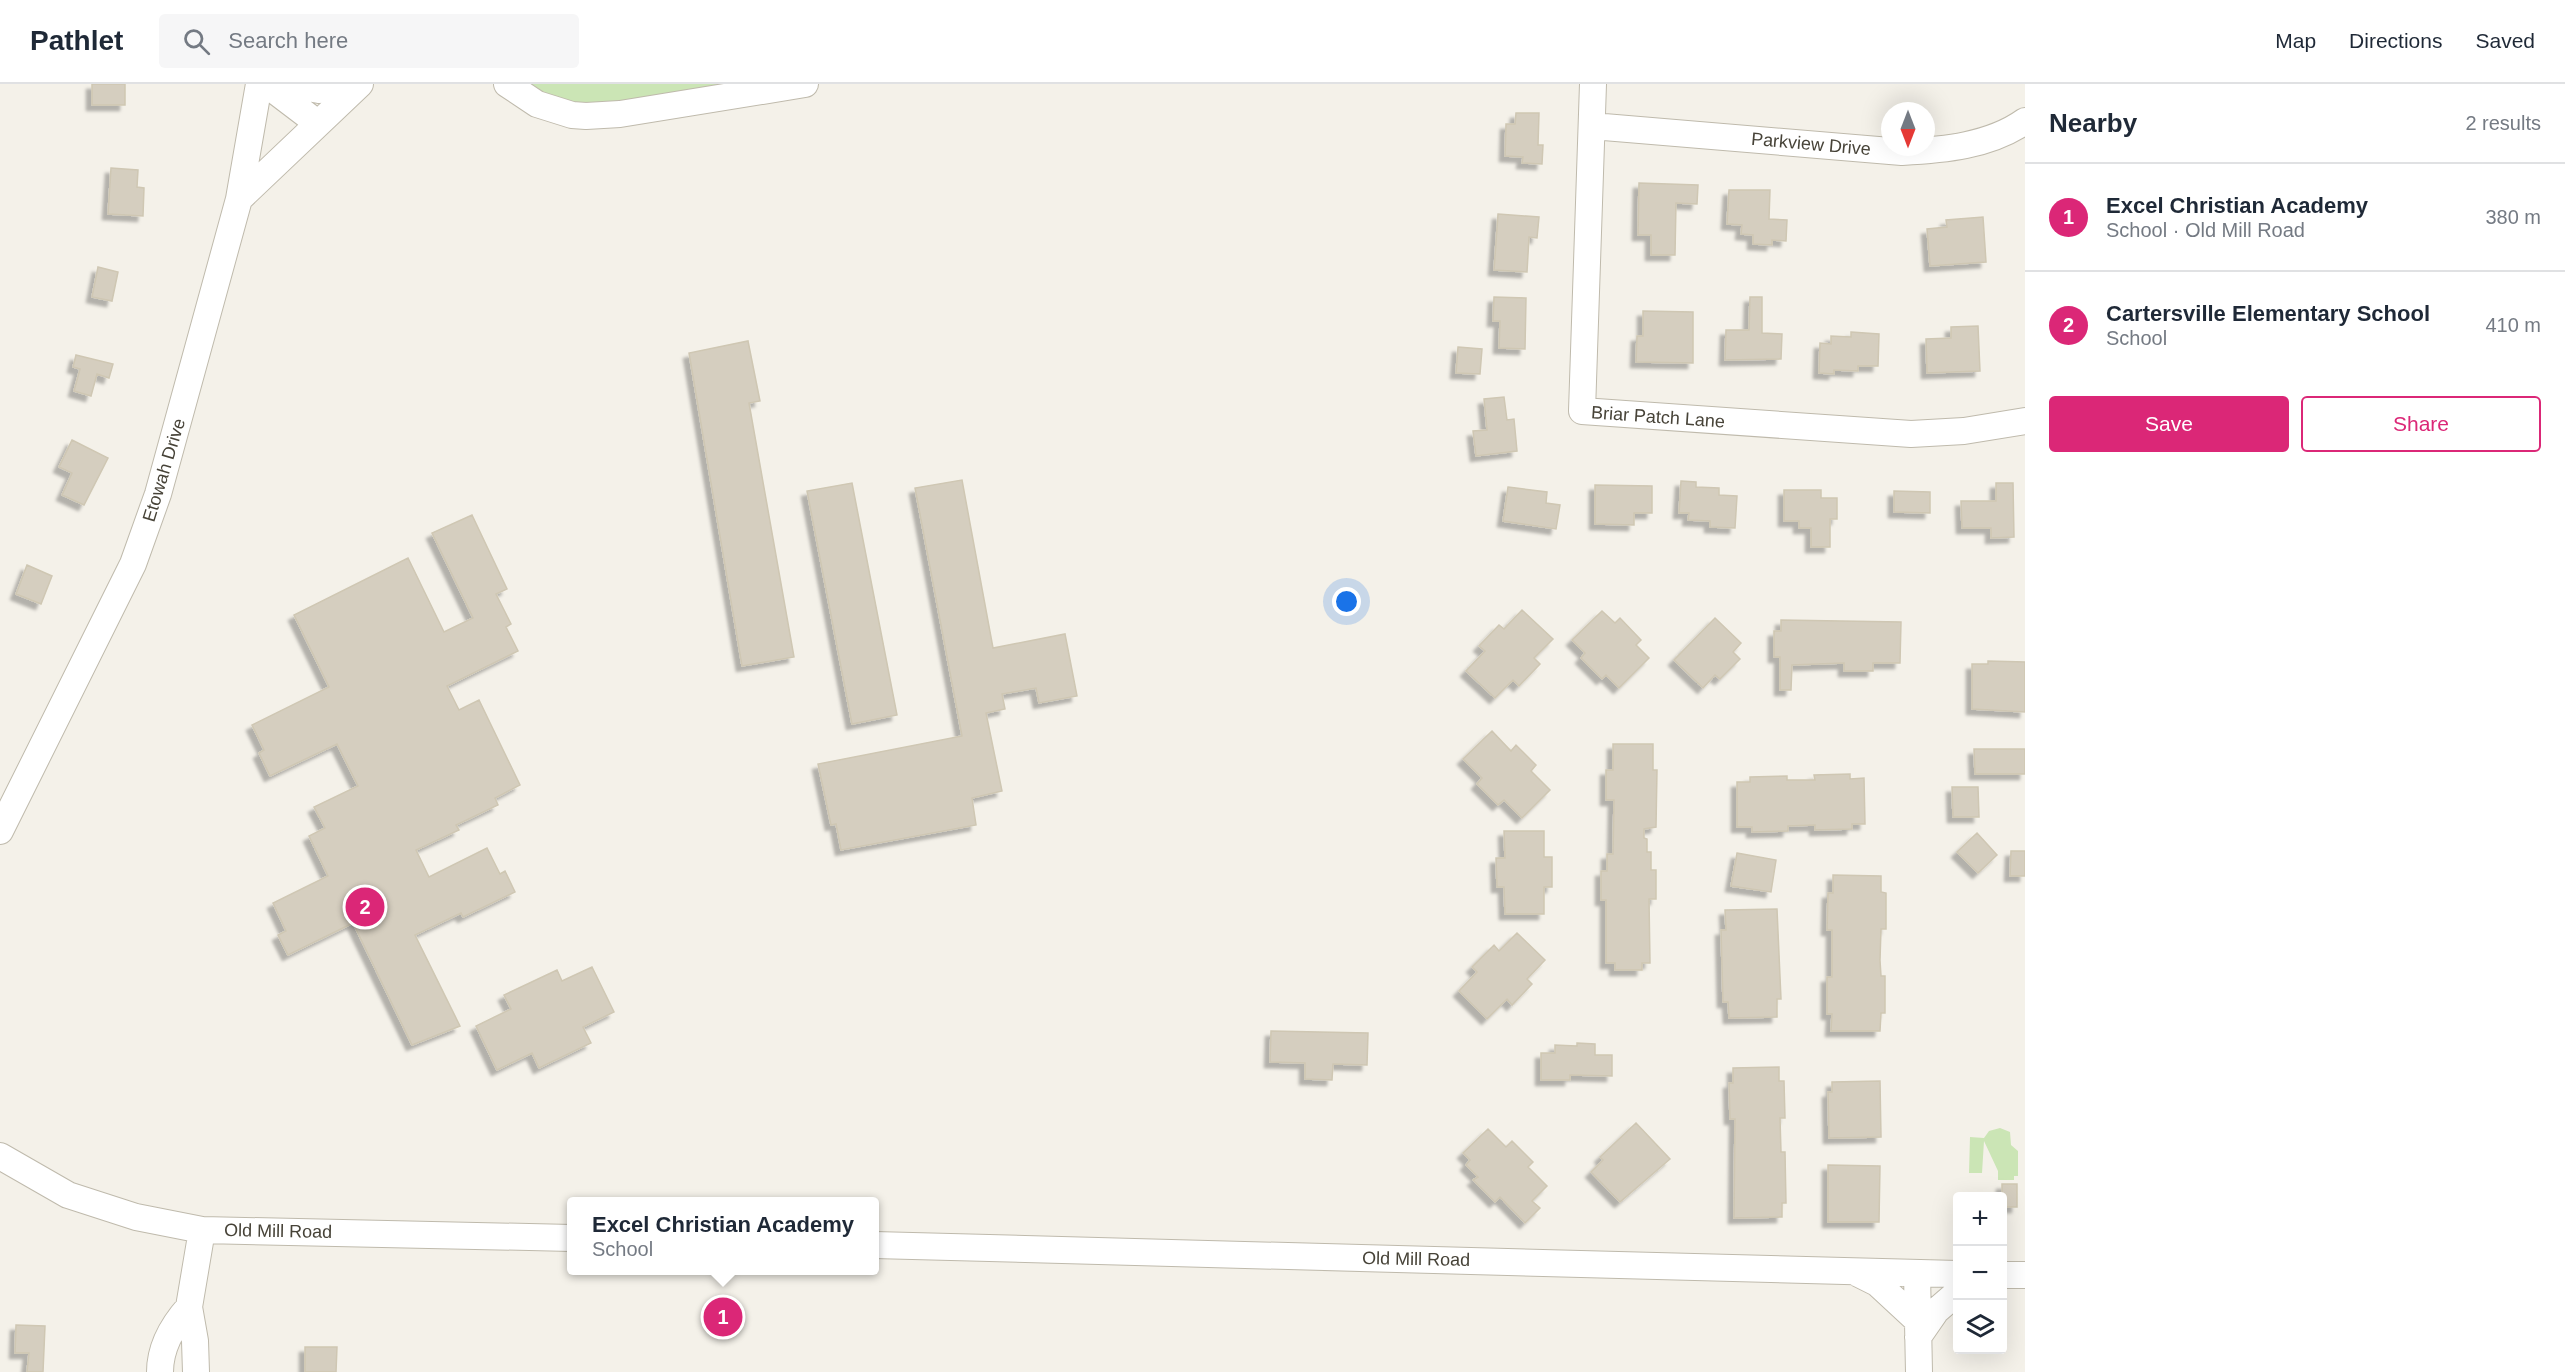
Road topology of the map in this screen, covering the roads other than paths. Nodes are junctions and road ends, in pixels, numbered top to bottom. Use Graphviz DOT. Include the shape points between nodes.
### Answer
graph roads {
  1 [pos="259,84"];
  2 [pos="266,84"];
  3 [pos="286,84"];
  4 [pos="357,84"];
  5 [pos="507,84"];
  6 [pos="805,84"];
  7 [pos="1593,84"];
  8 [pos="2025,121"];
  9 [pos="316,122"];
  10 [pos="1592,126"];
  11 [pos="239,199"];
  12 [pos="2025,421"];
  13 [pos="0,831"];
  14 [pos="0,1156"];
  15 [pos="202,1230"];
  16 [pos="567,1238"];
  17 [pos="879,1245"];
  18 [pos="1854,1272"];
  19 [pos="1917,1273"];
  20 [pos="1953,1274"];
  21 [pos="2007,1275"];
  22 [pos="2025,1275"];
  23 [pos="1953,1296"];
  24 [pos="189,1307"];
  25 [pos="1918,1329"];
  26 [pos="160,1372"];
  27 [pos="196,1372"];
  28 [pos="1919,1372"];
  1 -- 11 [label="street, Etowah Drive"];
  2 -- 9 [label="street"];
  3 -- 4 [label="street" via="319,90"];
  4 -- 9 [label="street"];
  5 -- 6 [label="street" via="554,110 602,116"];
  7 -- 10 [label="street, Briar Patch Lane"];
  8 -- 10 [label="street, Parkview Drive" via="1977,143 1902,152"];
  9 -- 11 [label="street"];
  10 -- 12 [label="street, Briar Patch Lane" via="1582,411 1911,434 1964,431"];
  11 -- 13 [label="street, Etowah Drive" via="180,423 133,564"];
  14 -- 15 [label="street, Old Mill Road" via="68,1195 136,1216"];
  15 -- 16 [label="street, Old Mill Road"];
  15 -- 24 [label="street"];
  17 -- 18 [label="street, Old Mill Road"];
  18 -- 19 [label="street, Old Mill Road"];
  18 -- 25 [label="street" via="1877,1283"];
  19 -- 20 [label="street, Old Mill Road"];
  19 -- 25 [label="street"];
  21 -- 22 [label="street"];
  23 -- 25 [label="street"];
  24 -- 26 [label="street" via="164,1344"];
  24 -- 27 [label="street"];
  25 -- 28 [label="street"];
}
